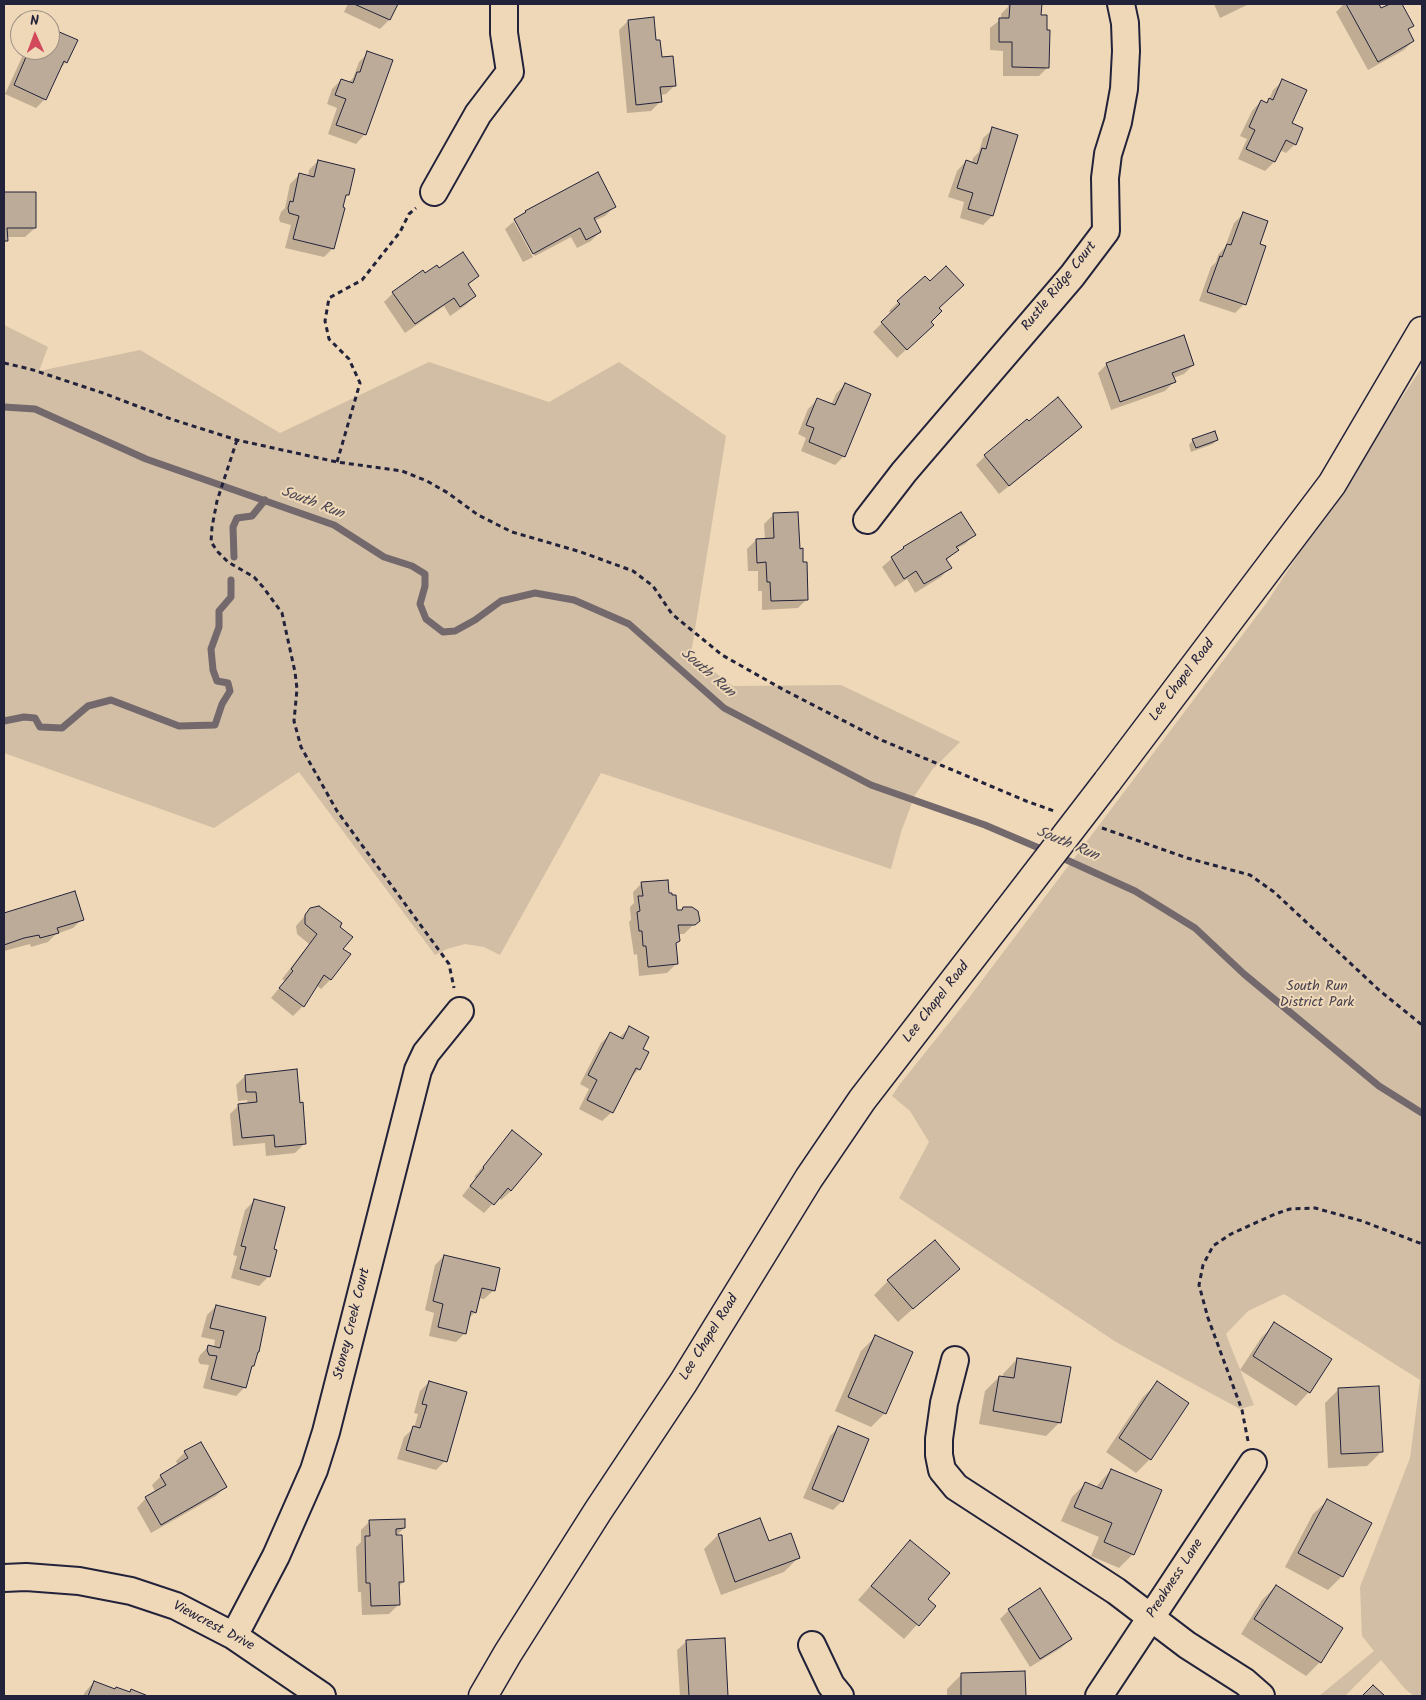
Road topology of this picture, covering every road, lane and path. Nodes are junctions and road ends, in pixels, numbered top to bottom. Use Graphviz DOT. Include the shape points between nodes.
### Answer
graph roads {
  1 [pos="504,4"];
  2 [pos="1121,4"];
  3 [pos="434,192"];
  4 [pos="1422,331"];
  5 [pos="4,363"];
  6 [pos="238,440"];
  7 [pos="337,462"];
  8 [pos="867,520"];
  9 [pos="1062,814"];
  10 [pos="1098,826"];
  11 [pos="460,1011"];
  12 [pos="1422,1025"];
  13 [pos="1422,1244"];
  14 [pos="955,1360"];
  15 [pos="1253,1463"];
  16 [pos="4,1578"];
  17 [pos="1152,1618"];
  18 [pos="234,1636"];
  19 [pos="812,1645"];
  20 [pos="322,1696"];
  21 [pos="483,1696"];
  22 [pos="840,1696"];
  23 [pos="1099,1696"];
  24 [pos="1261,1696"];
  1 -- 3 [label="street" via="504,33 510,72 478,114"];
  2 -- 8 [label="street, Rustle Ridge Court" via="1126,51 1124,89 1104,178 1106,231"];
  3 -- 7 [label="path" via="409,214 400,232 362,280 329,298 326,320 329,338 350,359 360,383"];
  4 -- 21 [label="main road, Lee Chapel Road, bridge" via="1332,484 862,1100 809,1178"];
  5 -- 6 [label="path"];
  6 -- 7 [label="path"];
  6 -- 11 [label="path" via="217,501 211,542 228,562 254,577 282,613 295,672 294,721 301,746 337,811 449,964"];
  7 -- 9 [label="path" via="402,471 427,480 478,515 512,532 633,571 654,586 672,614 688,628 722,655 776,686 879,739"];
  10 -- 12 [label="path" via="1187,858 1250,875 1274,892 1378,990"];
  11 -- 18 [label="street, Stoney Creek Court" via="426,1053 418,1070 314,1470 276,1556"];
  13 -- 15 [label="path" via="1362,1221 1315,1208 1290,1209 1275,1214 1230,1234 1213,1246 1203,1265 1199,1285 1242,1410"];
  14 -- 17 [label="street" via="939,1439 942,1470 956,1487"];
  15 -- 17 [label="street, Preakness Lane"];
  16 -- 18 [label="street, Viewcrest Drive" via="78,1581 131,1591 176,1606"];
  17 -- 23 [label="street, Preakness Lane"];
  17 -- 24 [label="street"];
  18 -- 20 [label="street, Viewcrest Drive"];
  19 -- 22 [label="street"];
}
